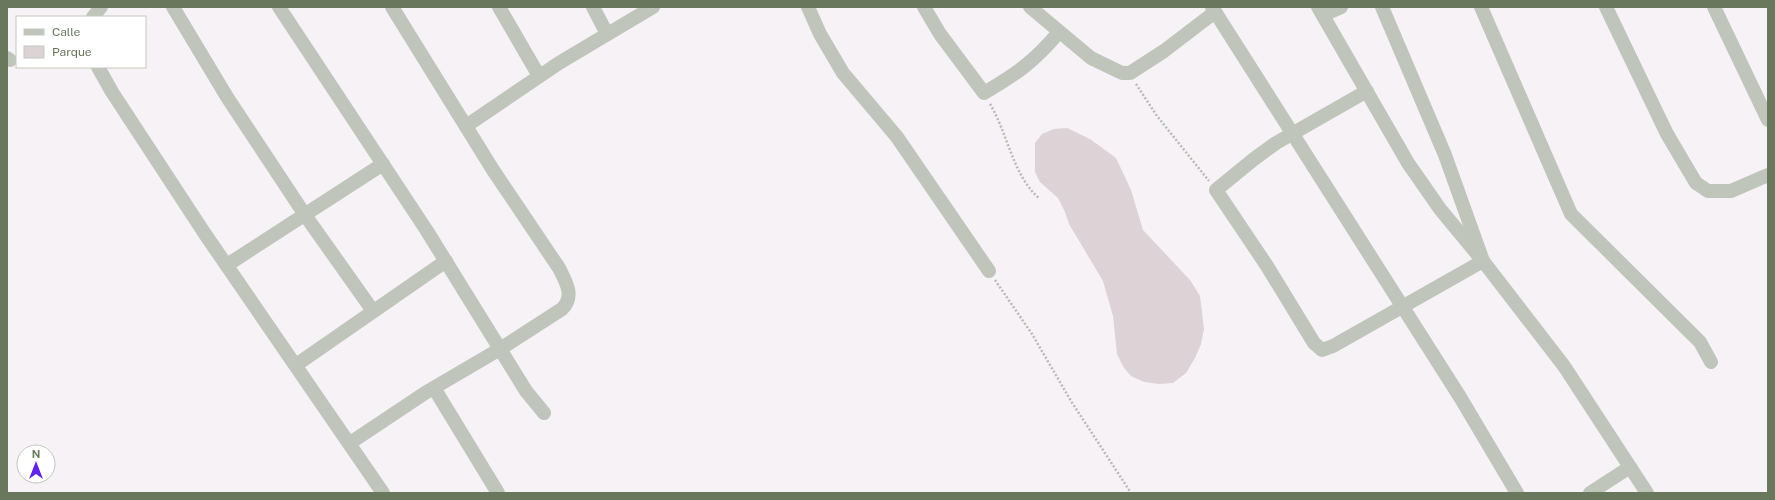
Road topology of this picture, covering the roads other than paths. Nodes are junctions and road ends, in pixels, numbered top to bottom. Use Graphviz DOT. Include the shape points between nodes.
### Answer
graph roads {
  1 [pos="101,7"];
  2 [pos="173,7"];
  3 [pos="279,7"];
  4 [pos="392,7"];
  5 [pos="499,7"];
  6 [pos="593,7"];
  7 [pos="653,7"];
  8 [pos="808,7"];
  9 [pos="924,7"];
  10 [pos="1030,7"];
  11 [pos="1341,7"];
  12 [pos="1382,7"];
  13 [pos="1481,7"];
  14 [pos="1606,7"];
  15 [pos="1714,7"];
  16 [pos="1213,9"];
  17 [pos="1320,11"];
  18 [pos="94,16"];
  19 [pos="1059,32"];
  20 [pos="607,34"];
  21 [pos="99,68"];
  22 [pos="539,76"];
  23 [pos="1366,91"];
  24 [pos="1768,120"];
  25 [pos="466,126"];
  26 [pos="1292,133"];
  27 [pos="383,164"];
  28 [pos="1768,175"];
  29 [pos="305,215"];
  30 [pos="446,261"];
  31 [pos="1483,261"];
  32 [pos="227,265"];
  33 [pos="989,271"];
  34 [pos="1403,307"];
  35 [pos="373,311"];
  36 [pos="500,349"];
  37 [pos="1711,362"];
  38 [pos="296,365"];
  39 [pos="434,388"];
  40 [pos="544,413"];
  41 [pos="350,443"];
  42 [pos="1630,468"];
  43 [pos="384,493"];
  44 [pos="498,493"];
  45 [pos="1517,493"];
  46 [pos="1590,493"];
  47 [pos="1647,493"];
  1 -- 18 [label="street"];
  2 -- 29 [label="street" via="223,91"];
  3 -- 27 [label="street"];
  4 -- 25 [label="street"];
  5 -- 22 [label="street"];
  6 -- 20 [label="street"];
  7 -- 20 [label="street"];
  8 -- 33 [label="street" via="820,34 843,73 897,137"];
  9 -- 19 [label="street" via="940,34 984,94 1027,66 1043,52"];
  10 -- 19 [label="street"];
  11 -- 17 [label="street"];
  12 -- 31 [label="street" via="1445,155"];
  13 -- 37 [label="street" via="1570,214 1700,342"];
  14 -- 28 [label="street" via="1667,134 1696,183 1708,191 1731,191"];
  15 -- 24 [label="street"];
  16 -- 19 [label="street" via="1164,51 1130,73 1122,73 1091,58"];
  16 -- 26 [label="street"];
  17 -- 23 [label="street"];
  20 -- 22 [label="street"];
  21 -- 32 [label="street"];
  22 -- 25 [label="street"];
  23 -- 26 [label="street"];
  23 -- 31 [label="street" via="1408,163 1440,209"];
  25 -- 36 [label="street" via="559,268 568,285 570,296 562,309"];
  26 -- 34 [label="street"];
  26 -- 34 [label="street" via="1216,190 1318,348 1326,350"];
  27 -- 29 [label="street"];
  27 -- 30 [label="street"];
  29 -- 32 [label="street"];
  29 -- 35 [label="street"];
  30 -- 35 [label="street"];
  30 -- 36 [label="street"];
  31 -- 34 [label="street"];
  31 -- 42 [label="street" via="1564,366"];
  32 -- 38 [label="street"];
  34 -- 45 [label="street"];
  35 -- 38 [label="street"];
  36 -- 39 [label="street"];
  36 -- 40 [label="street" via="526,391"];
  38 -- 41 [label="street"];
  39 -- 41 [label="street"];
  39 -- 44 [label="street"];
  41 -- 43 [label="street"];
  42 -- 46 [label="street"];
  42 -- 47 [label="street"];
}
